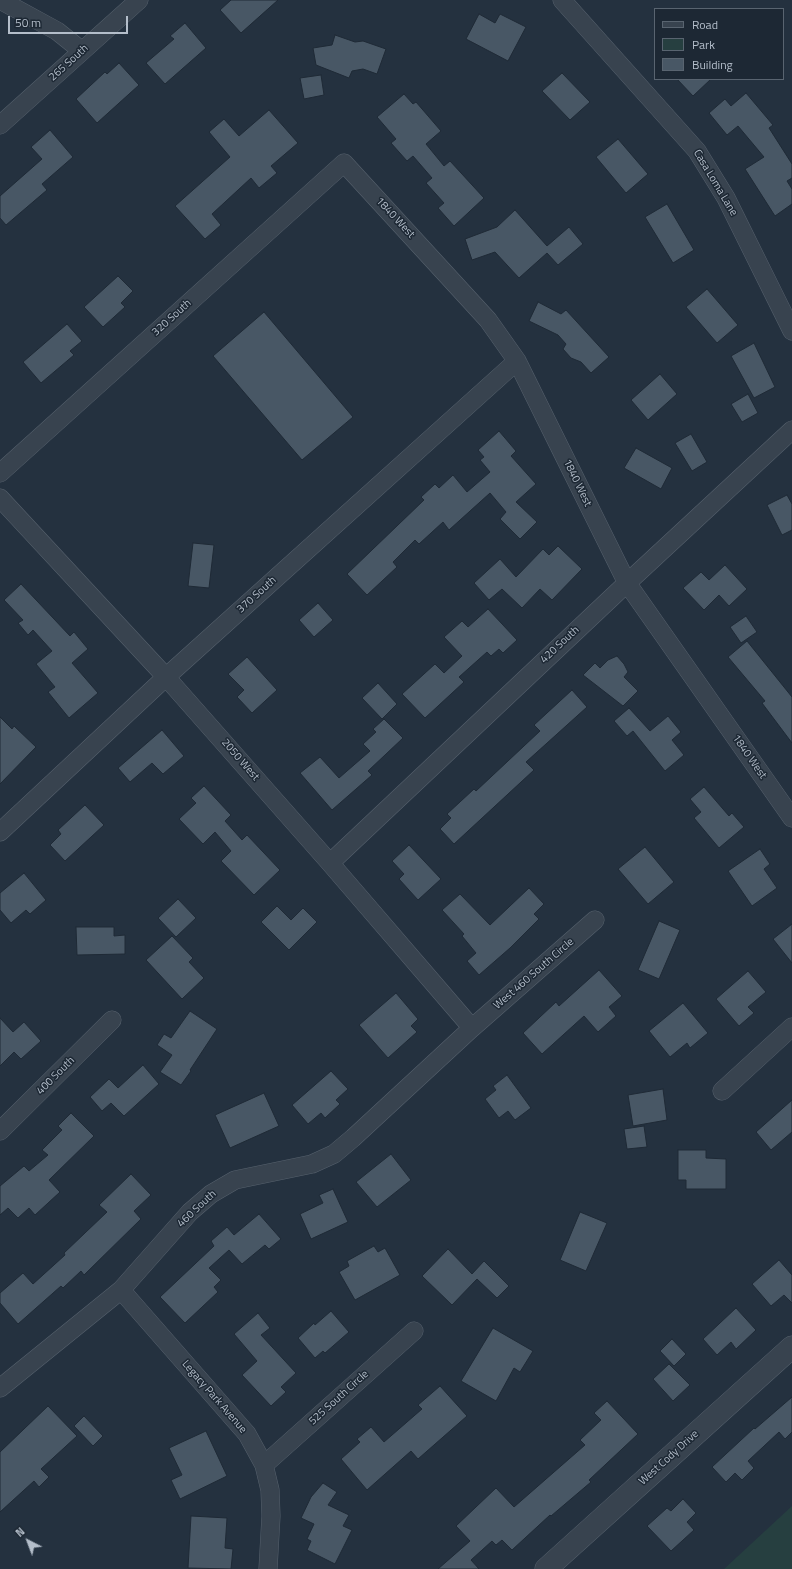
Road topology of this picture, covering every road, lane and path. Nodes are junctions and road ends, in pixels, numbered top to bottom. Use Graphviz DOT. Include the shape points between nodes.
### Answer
graph roads {
  1 [pos="0,0"];
  2 [pos="139,0"];
  3 [pos="562,0"];
  4 [pos="82,51"];
  5 [pos="0,125"];
  6 [pos="344,163"];
  7 [pos="792,331"];
  8 [pos="517,361"];
  9 [pos="792,430"];
  10 [pos="0,473"];
  11 [pos="0,498"];
  12 [pos="627,583"];
  13 [pos="166,677"];
  14 [pos="792,818"];
  15 [pos="0,832"];
  16 [pos="330,863"];
  17 [pos="595,920"];
  18 [pos="112,1020"];
  19 [pos="792,1027"];
  20 [pos="472,1028"];
  21 [pos="722,1091"];
  22 [pos="0,1131"];
  23 [pos="121,1290"];
  24 [pos="414,1331"];
  25 [pos="792,1347"];
  26 [pos="0,1388"];
  27 [pos="264,1465"];
  28 [pos="268,1569"];
  29 [pos="546,1569"];
  1 -- 4 [label="street" via="57,31"];
  2 -- 4 [label="street, 265 South"];
  3 -- 7 [label="street, Casa Loma Lane" via="697,151 726,198"];
  4 -- 5 [label="street, 265 South"];
  6 -- 8 [label="street, 1840 West" via="488,320"];
  6 -- 10 [label="street, 320 South"];
  8 -- 12 [label="street, 1840 West"];
  8 -- 13 [label="street, 370 South"];
  9 -- 12 [label="street, 420 South"];
  11 -- 13 [label="street, 2050 West"];
  12 -- 14 [label="street, 1840 West"];
  12 -- 16 [label="street, 420 South"];
  13 -- 15 [label="street, 370 South"];
  13 -- 16 [label="street, 2050 West"];
  16 -- 20 [label="street, 2050 West"];
  17 -- 20 [label="street, West 460 South Circle"];
  18 -- 22 [label="street, 400 South"];
  19 -- 21 [label="street"];
  20 -- 23 [label="street, 460 South" via="334,1154 312,1164 235,1180 211,1194 190,1212"];
  23 -- 26 [label="street, 460 South"];
  23 -- 27 [label="street, Legacy Park Avenue" via="247,1434"];
  24 -- 27 [label="street, 525 South Circle"];
  25 -- 29 [label="street, West Cody Drive"];
  27 -- 28 [label="street, Legacy Park Avenue" via="270,1490"];
}
